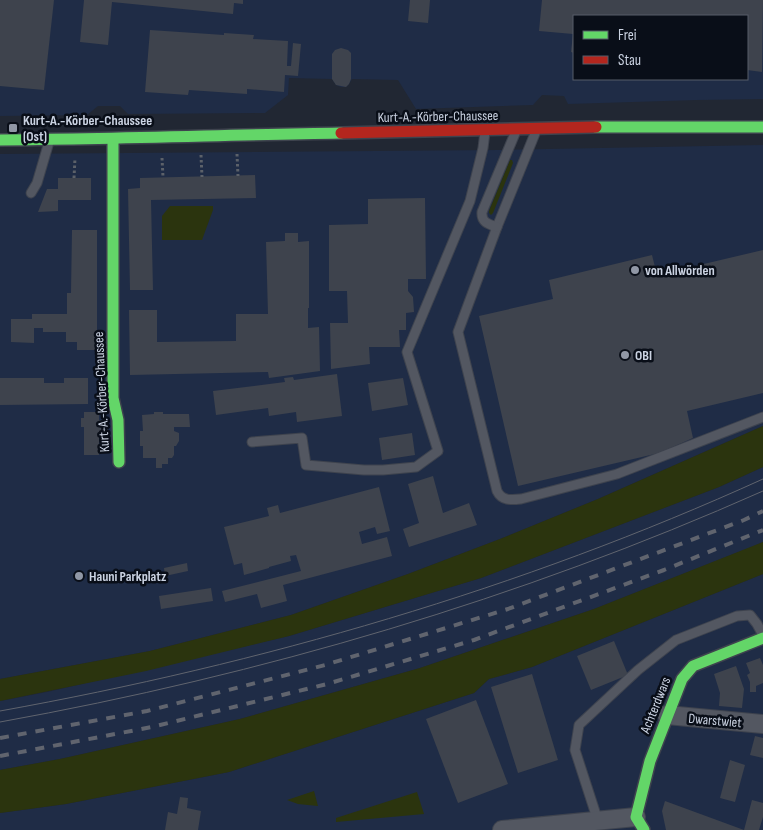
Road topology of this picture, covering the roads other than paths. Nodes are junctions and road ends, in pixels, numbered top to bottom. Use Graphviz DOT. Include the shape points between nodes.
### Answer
graph roads {
  1 [pos="763,127"];
  2 [pos="537,128"];
  3 [pos="517,129"];
  4 [pos="486,130"];
  5 [pos="50,139"];
  6 [pos="113,139"];
  7 [pos="0,140"];
  8 [pos="31,193"];
  9 [pos="496,227"];
  10 [pos="763,417"];
  11 [pos="252,442"];
  12 [pos="119,462"];
  13 [pos="763,637"];
  14 [pos="666,715"];
  15 [pos="763,724"];
  16 [pos="598,821"];
  17 [pos="640,824"];
  18 [pos="502,830"];
  1 -- 2 [label="main road, Kurt-A.-Körber-Chaussee"];
  2 -- 3 [label="main road, Kurt-A.-Körber-Chaussee"];
  2 -- 9 [label="lane"];
  3 -- 4 [label="main road, Kurt-A.-Körber-Chaussee"];
  3 -- 9 [label="lane" via="482,212 485,223"];
  4 -- 6 [label="main road, Kurt-A.-Körber-Chaussee"];
  4 -- 11 [label="lane" via="470,201 407,352 438,451 416,467 364,470 306,465 302,438"];
  5 -- 6 [label="main road, Kurt-A.-Körber-Chaussee"];
  5 -- 7 [label="main road, Kurt-A.-Körber-Chaussee"];
  5 -- 8 [label="lane"];
  6 -- 12 [label="main road, Kurt-A.-Körber-Chaussee" via="113,398 118,420"];
  9 -- 10 [label="lane" via="458,332 497,491 504,498 521,499 617,474"];
  13 -- 14 [label="main road, Achterdwars" via="693,666 682,679"];
  13 -- 16 [label="lane" via="750,615 737,616 676,640 579,725 575,750"];
  14 -- 15 [label="street, Dwarstwiet"];
  14 -- 17 [label="main road, Achterdwars" via="650,761"];
  16 -- 17 [label="street"];
  16 -- 18 [label="street"];
}
